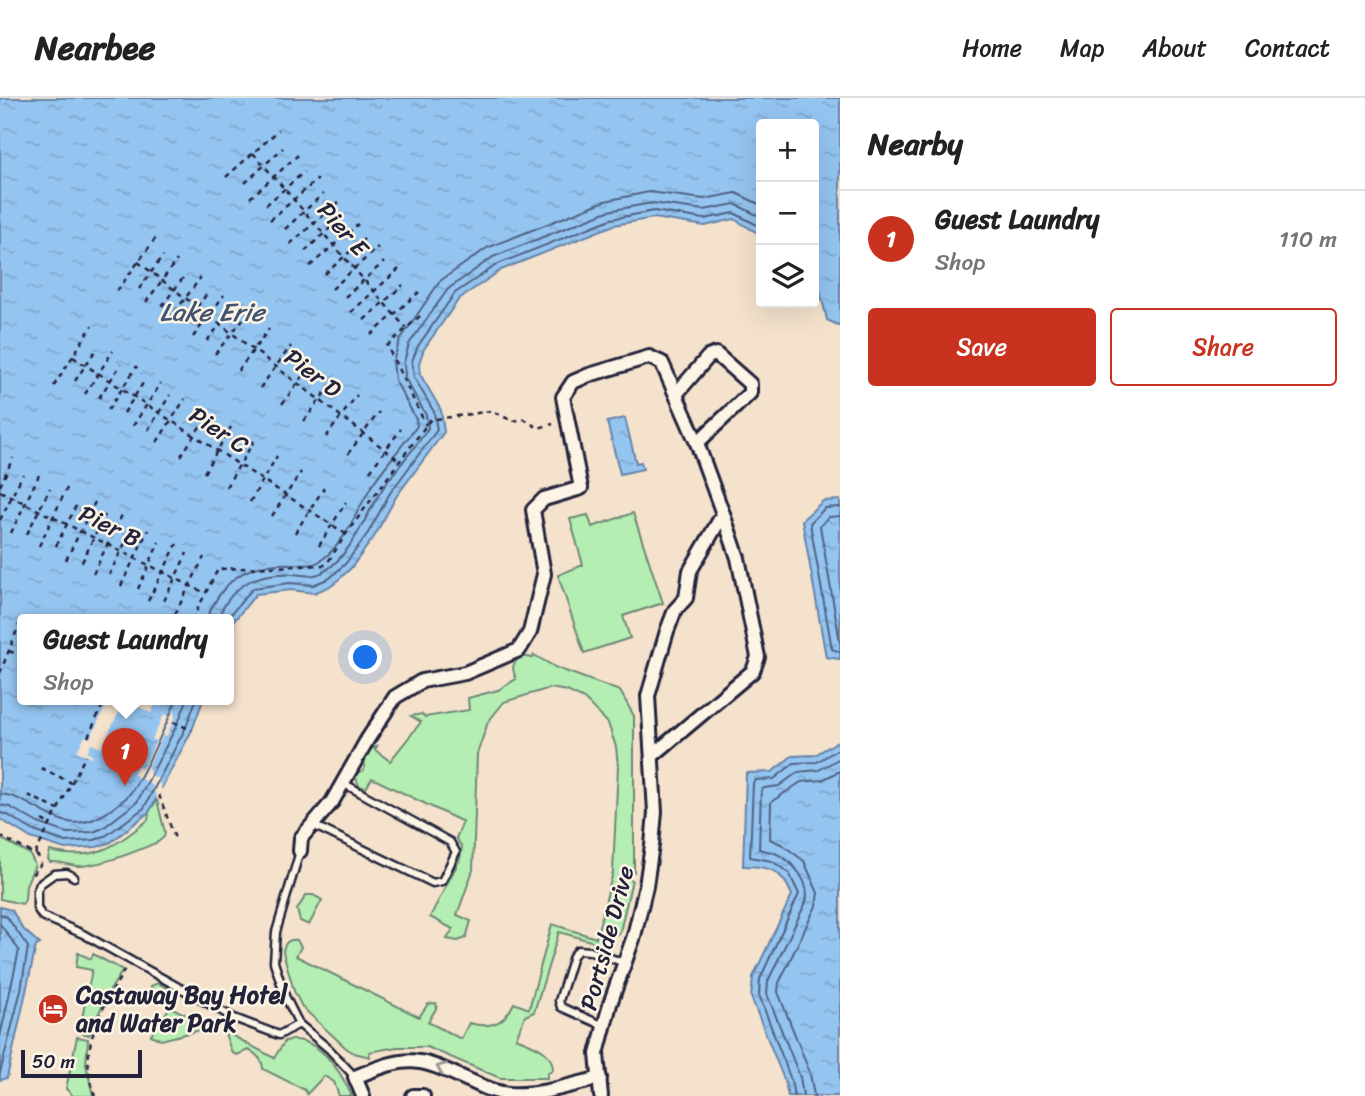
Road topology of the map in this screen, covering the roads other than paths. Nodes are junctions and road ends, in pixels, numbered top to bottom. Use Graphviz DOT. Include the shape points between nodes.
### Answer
graph roads {
  1 [pos="677,393"];
  2 [pos="697,443"];
  3 [pos="723,514"];
  4 [pos="652,756"];
  5 [pos="343,783"];
  6 [pos="313,825"];
  7 [pos="300,851"];
  8 [pos="74,877"];
  9 [pos="625,963"];
  10 [pos="299,1024"];
  11 [pos="604,1026"];
  12 [pos="355,1077"];
  13 [pos="600,1078"];
  14 [pos="510,1095"];
  15 [pos="363,1096"];
  16 [pos="413,1096"];
  17 [pos="423,1096"];
  18 [pos="601,1096"];
  1 -- 2 [label="street"];
  1 -- 2 [label="street" via="708,357 716,355 750,384 750,393"];
  1 -- 5 [label="street" via="662,363 649,357 573,382 562,397 581,488 544,499 533,510 544,574 530,632 519,650 465,673 422,681 395,697"];
  2 -- 3 [label="street"];
  3 -- 4 [label="street, Portside Drive" via="690,570 686,598 675,610 652,677 648,696"];
  3 -- 4 [label="street" via="738,558 758,657 753,671"];
  4 -- 9 [label="street, Portside Drive" via="652,845"];
  5 -- 6 [label="street"];
  5 -- 6 [label="lane" via="450,842 456,852 442,881 433,883"];
  6 -- 7 [label="street" via="301,838"];
  7 -- 10 [label="lane" via="276,932 274,962"];
  8 -- 10 [label="lane" via="54,874 40,884 37,908 42,916 234,1018 279,1035"];
  9 -- 11 [label="street, Portside Drive"];
  9 -- 11 [label="lane" via="590,951 578,950 573,956 561,1007"];
  10 -- 12 [label="lane"];
  11 -- 13 [label="street, Portside Drive" via="597,1054"];
  14 -- 12 [label="street, one-way" via="419,1060 388,1063"];
  12 -- 15 [label="street"];
  13 -- 14 [label="street"];
  13 -- 18 [label="street, Portside Drive"];
  16 -- 17 [label="street"];
}
